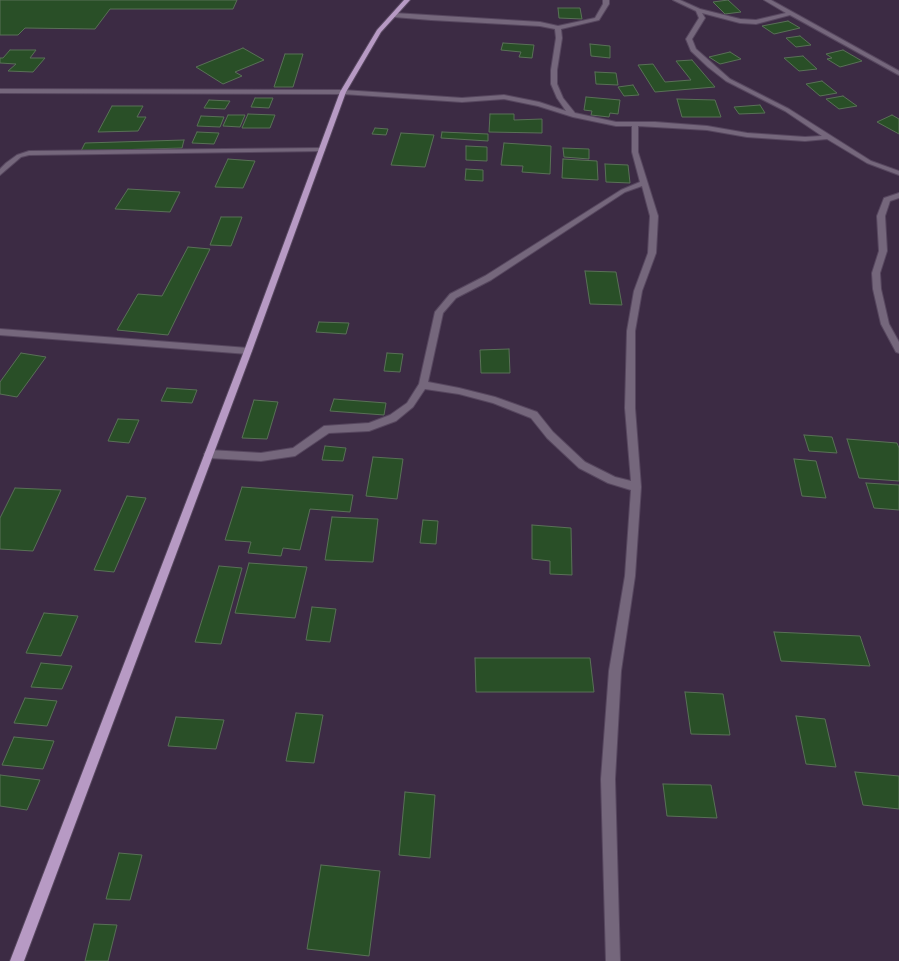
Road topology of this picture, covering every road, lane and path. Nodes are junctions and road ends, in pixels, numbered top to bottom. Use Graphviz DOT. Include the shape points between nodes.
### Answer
graph roads {
  1 [pos="407,0"];
  2 [pos="606,0"];
  3 [pos="676,0"];
  4 [pos="767,0"];
  5 [pos="698,10"];
  6 [pos="790,13"];
  7 [pos="394,14"];
  8 [pos="558,28"];
  9 [pos="899,73"];
  10 [pos="0,91"];
  11 [pos="343,92"];
  12 [pos="574,115"];
  13 [pos="635,124"];
  14 [pos="828,137"];
  15 [pos="322,150"];
  16 [pos="0,173"];
  17 [pos="899,173"];
  18 [pos="643,183"];
  19 [pos="899,196"];
  20 [pos="0,332"];
  21 [pos="899,350"];
  22 [pos="248,351"];
  23 [pos="423,385"];
  24 [pos="209,454"];
  25 [pos="636,487"];
  26 [pos="17,961"];
  27 [pos="613,961"];
  1 -- 7 [label="main road"];
  2 -- 8 [label="street" via="597,19"];
  3 -- 5 [label="street"];
  4 -- 6 [label="street"];
  5 -- 6 [label="street" via="740,21 756,22"];
  5 -- 14 [label="street" via="702,18 689,39 693,50 728,80 787,110"];
  6 -- 9 [label="street"];
  7 -- 8 [label="street" via="540,24"];
  7 -- 11 [label="main road" via="362,57"];
  8 -- 12 [label="street" via="554,84 560,98"];
  10 -- 11 [label="street"];
  11 -- 12 [label="street" via="462,100 504,97"];
  11 -- 15 [label="main road"];
  12 -- 13 [label="street" via="616,124"];
  13 -- 14 [label="street" via="699,127 755,136 805,139"];
  13 -- 18 [label="street" via="635,152"];
  14 -- 17 [label="street" via="869,162"];
  15 -- 16 [label="street" via="29,153 19,156"];
  15 -- 22 [label="main road"];
  18 -- 23 [label="street" via="623,191 488,278 453,296 439,312"];
  18 -- 25 [label="street" via="654,216 652,253 638,291 631,332 630,408"];
  19 -- 21 [label="street" via="887,200 881,216 883,251 876,272 885,324"];
  20 -- 22 [label="street"];
  22 -- 24 [label="main road"];
  23 -- 24 [label="street" via="410,405 393,418 369,427 327,429 295,452 261,457"];
  23 -- 25 [label="street" via="494,400 534,415 550,435 582,465 612,480"];
  24 -- 26 [label="main road"];
  25 -- 27 [label="street" via="630,576 615,671 608,779"];
}
